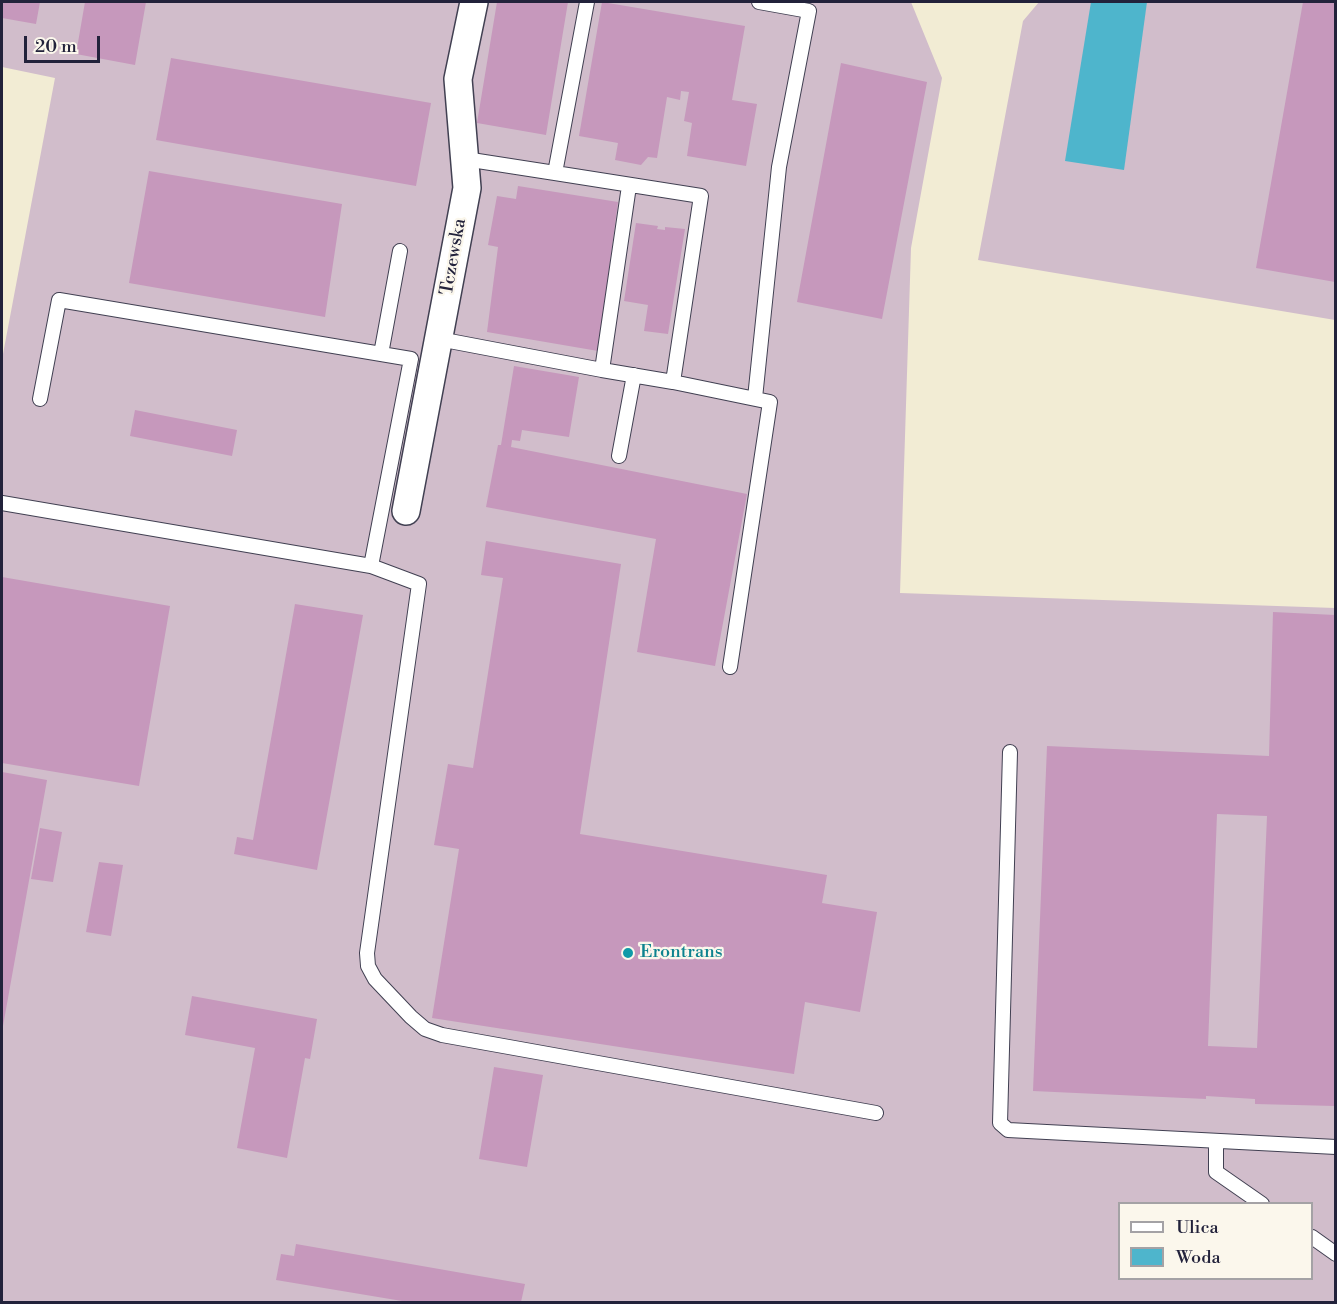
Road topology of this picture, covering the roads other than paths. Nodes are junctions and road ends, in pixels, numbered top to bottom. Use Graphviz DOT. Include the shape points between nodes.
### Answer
graph roads {
  1 [pos="474,2"];
  2 [pos="587,2"];
  3 [pos="759,2"];
  4 [pos="465,159"];
  5 [pos="555,173"];
  6 [pos="629,186"];
  7 [pos="400,251"];
  8 [pos="439,339"];
  9 [pos="381,354"];
  10 [pos="602,370"];
  11 [pos="634,375"];
  12 [pos="673,382"];
  13 [pos="755,398"];
  14 [pos="40,399"];
  15 [pos="619,456"];
  16 [pos="2,503"];
  17 [pos="406,511"];
  18 [pos="371,566"];
  19 [pos="730,667"];
  20 [pos="1010,752"];
  21 [pos="876,1113"];
  22 [pos="1216,1142"];
  23 [pos="1335,1147"];
  24 [pos="1261,1202"];
  25 [pos="1313,1238"];
  26 [pos="1335,1254"];
  1 -- 4 [label="street, Tczewska" via="459,79"];
  2 -- 5 [label="lane"];
  3 -- 13 [label="lane" via="809,11 779,167"];
  4 -- 5 [label="lane"];
  4 -- 8 [label="street, Tczewska" via="467,188"];
  5 -- 6 [label="lane"];
  6 -- 10 [label="lane"];
  6 -- 12 [label="lane" via="700,196"];
  7 -- 9 [label="lane"];
  8 -- 10 [label="lane"];
  8 -- 17 [label="street, Tczewska"];
  9 -- 14 [label="lane" via="59,300"];
  9 -- 18 [label="lane" via="411,359"];
  10 -- 11 [label="lane"];
  11 -- 12 [label="lane"];
  11 -- 15 [label="lane"];
  12 -- 13 [label="lane"];
  13 -- 19 [label="lane" via="770,402"];
  16 -- 18 [label="lane"];
  18 -- 21 [label="lane" via="419,584 367,953 375,979 424,1029 442,1035"];
  20 -- 22 [label="lane" via="1000,1123 1008,1130"];
  22 -- 23 [label="lane"];
  22 -- 24 [label="lane" via="1216,1172"];
  25 -- 26 [label="lane"];
}
